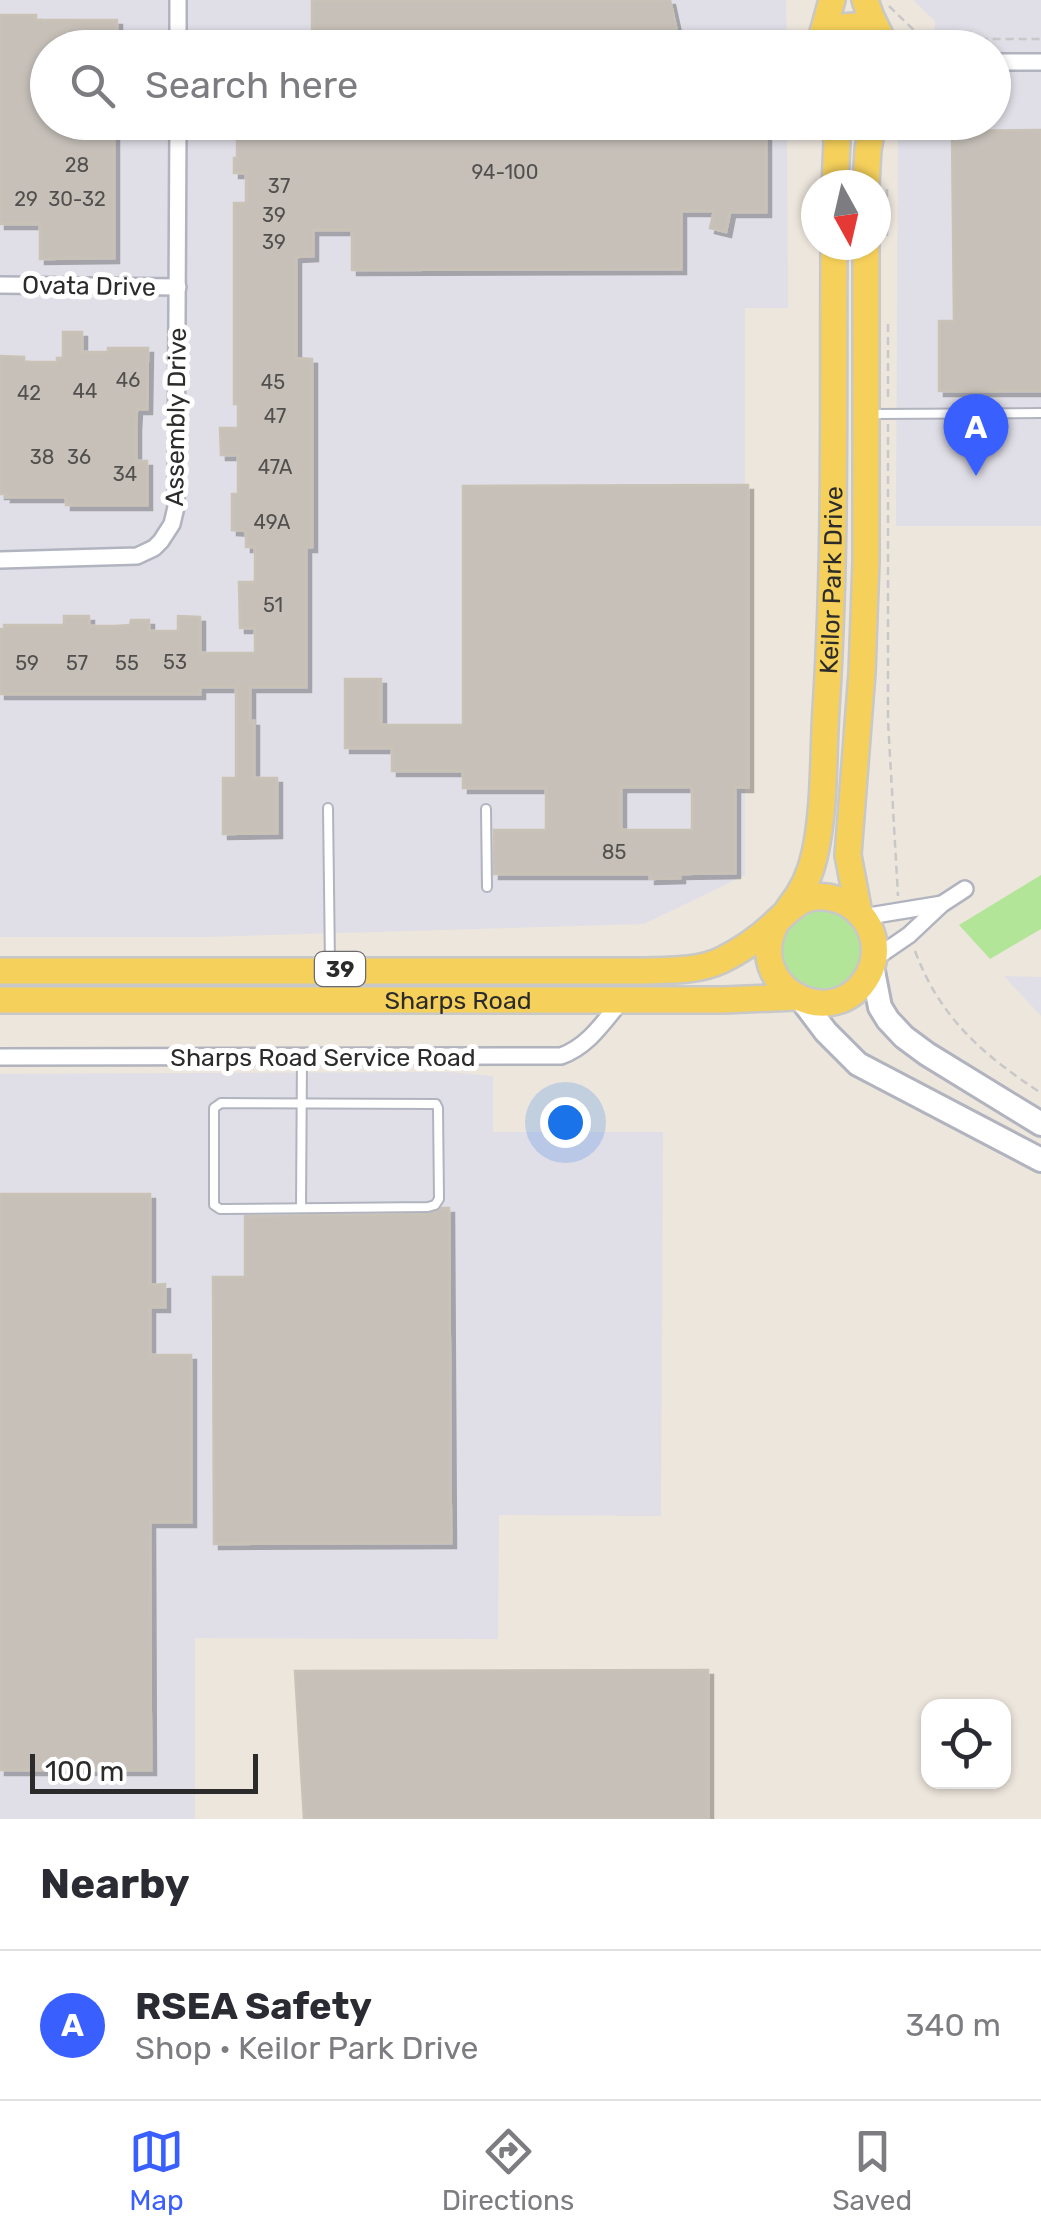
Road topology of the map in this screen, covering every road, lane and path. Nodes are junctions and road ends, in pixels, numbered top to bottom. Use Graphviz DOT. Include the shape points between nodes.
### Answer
graph roads {
  1 [pos="178,0"];
  2 [pos="832,0"];
  3 [pos="865,0"];
  4 [pos="888,0"];
  5 [pos="178,30"];
  6 [pos="823,30"];
  7 [pos="840,30"];
  8 [pos="867,30"];
  9 [pos="882,30"];
  10 [pos="914,30"];
  11 [pos="1011,39"];
  12 [pos="1041,39"];
  13 [pos="1011,62"];
  14 [pos="1041,62"];
  15 [pos="178,140"];
  16 [pos="837,140"];
  17 [pos="870,140"];
  18 [pos="836,170"];
  19 [pos="873,170"];
  20 [pos="834,260"];
  21 [pos="876,260"];
  22 [pos="0,285"];
  23 [pos="178,287"];
  24 [pos="888,316"];
  25 [pos="1041,413"];
  26 [pos="876,414"];
  27 [pos="0,560"];
  28 [pos="328,808"];
  29 [pos="486,809"];
  30 [pos="487,887"];
  31 [pos="965,889"];
  32 [pos="942,904"];
  33 [pos="902,912"];
  34 [pos="782,915"];
  35 [pos="861,915"];
  36 [pos="909,935"];
  37 [pos="873,963"];
  38 [pos="0,970"];
  39 [pos="330,970"];
  40 [pos="799,998"];
  41 [pos="0,1000"];
  42 [pos="622,1000"];
  43 [pos="0,1057"];
  44 [pos="302,1057"];
  45 [pos="1041,1093"];
  46 [pos="302,1103"];
  47 [pos="1041,1124"];
  48 [pos="1041,1160"];
  49 [pos="301,1208"];
  1 -- 5 [label="street"];
  2 -- 6 [label="main road"];
  3 -- 9 [label="main road"];
  4 -- 10 [label="path"];
  7 -- 8 [label="main road"];
  11 -- 12 [label="path"];
  13 -- 14 [label="street"];
  15 -- 23 [label="street, Assembly Drive"];
  16 -- 18 [label="main road"];
  17 -- 19 [label="main road"];
  20 -- 34 [label="main road, Keilor Park Drive / 39" via="832,548 819,830 804,886"];
  21 -- 26 [label="main road, Keilor Park Drive"];
  22 -- 23 [label="street, Ovata Drive"];
  23 -- 27 [label="street, Assembly Drive" via="176,507 168,532 154,548 130,557"];
  24 -- 26 [label="path"];
  25 -- 26 [label="lane"];
  26 -- 33 [label="path"];
  26 -- 35 [label="main road, Keilor Park Drive" via="848,855"];
  28 -- 39 [label="lane"];
  29 -- 30 [label="lane"];
  31 -- 32 [label="street"];
  32 -- 33 [label="street"];
  32 -- 36 [label="street"];
  33 -- 35 [label="street"];
  34 -- 35 [label="main road, 39" via="825,897"];
  34 -- 39 [label="main road, Sharps Road / 39" via="751,943 693,968"];
  34 -- 40 [label="main road, 39" via="768,943 770,964 780,984"];
  35 -- 37 [label="main road" via="873,937"];
  36 -- 37 [label="street"];
  36 -- 45 [label="path" via="952,1019 990,1058"];
  37 -- 40 [label="main road, 39" via="844,998"];
  37 -- 47 [label="street" via="880,1006 897,1030"];
  38 -- 39 [label="main road, Sharps Road / 39"];
  40 -- 42 [label="main road, Sharps Road / 39"];
  40 -- 48 [label="street" via="858,1064"];
  41 -- 42 [label="main road, Sharps Road / 39"];
  42 -- 44 [label="street, Sharps Road Service Road" via="585,1044 561,1056"];
  43 -- 44 [label="street, Sharps Road Service Road"];
  44 -- 46 [label="lane"];
  46 -- 49 [label="lane"];
  46 -- 49 [label="lane" via="214,1108 216,1207"];
  46 -- 49 [label="lane" via="436,1104 439,1199 428,1207"];
}
